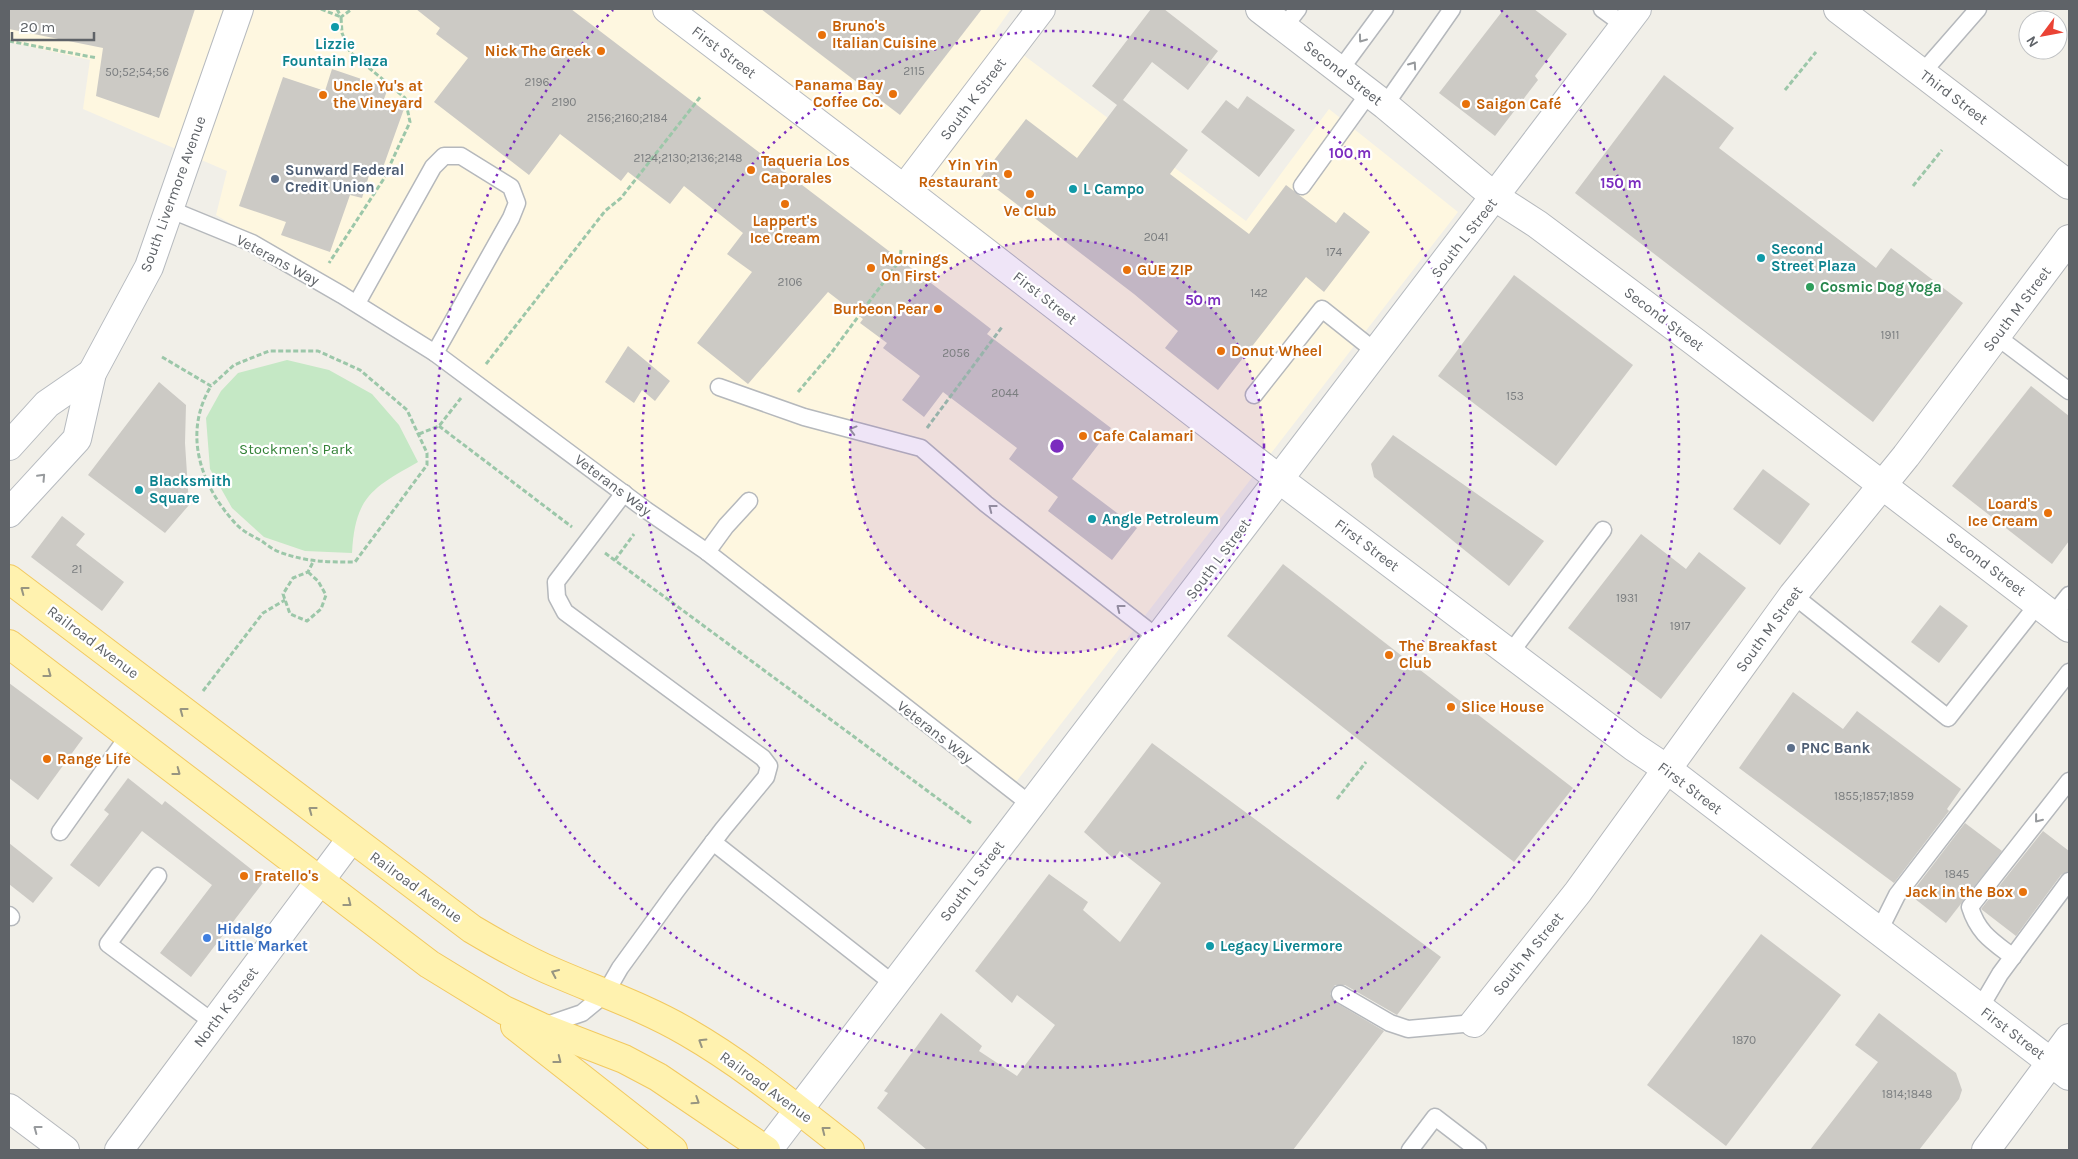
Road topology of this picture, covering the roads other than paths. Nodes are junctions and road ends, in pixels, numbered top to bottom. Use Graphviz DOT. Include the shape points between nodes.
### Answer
graph roads {
  1 [pos="239,9"];
  2 [pos="667,9"];
  3 [pos="1041,9"];
  4 [pos="1260,9"];
  5 [pos="1385,9"];
  6 [pos="1452,9"];
  7 [pos="1602,9"];
  8 [pos="1838,9"];
  9 [pos="1976,12"];
  10 [pos="1630,17"];
  11 [pos="1291,18"];
  12 [pos="1340,70"];
  13 [pos="1922,73"];
  14 [pos="1377,99"];
  15 [pos="2069,185"];
  16 [pos="1302,186"];
  17 [pos="904,189"];
  18 [pos="1495,197"];
  19 [pos="169,209"];
  20 [pos="2069,239"];
  21 [pos="357,303"];
  22 [pos="1996,336"];
  23 [pos="1376,352"];
  24 [pos="435,353"];
  25 [pos="92,373"];
  26 [pos="718,387"];
  27 [pos="2069,391"];
  28 [pos="1254,395"];
  29 [pos="9,446"];
  30 [pos="1279,479"];
  31 [pos="1882,485"];
  32 [pos="624,493"];
  33 [pos="749,502"];
  34 [pos="9,513"];
  35 [pos="1603,530"];
  36 [pos="707,552"];
  37 [pos="9,579"];
  38 [pos="1793,595"];
  39 [pos="2057,610"];
  40 [pos="1158,638"];
  41 [pos="9,644"];
  42 [pos="1510,652"];
  43 [pos="2069,672"];
  44 [pos="129,735"];
  45 [pos="1667,769"];
  46 [pos="2069,782"];
  47 [pos="1030,804"];
  48 [pos="60,832"];
  49 [pos="351,839"];
  50 [pos="713,842"];
  51 [pos="158,876"];
  52 [pos="320,881"];
  53 [pos="2069,881"];
  54 [pos="1879,931"];
  55 [pos="2013,957"];
  56 [pos="895,985"];
  57 [pos="464,987"];
  58 [pos="605,994"];
  59 [pos="1340,994"];
  60 [pos="1980,1008"];
  61 [pos="1474,1022"];
  62 [pos="214,1023"];
  63 [pos="541,1027"];
  64 [pos="2069,1038"];
  65 [pos="2060,1069"];
  66 [pos="9,1108"];
  67 [pos="799,1110"];
  68 [pos="122,1149"];
  69 [pos="65,1150"];
  70 [pos="673,1150"];
  71 [pos="767,1150"];
  72 [pos="850,1150"];
  73 [pos="1410,1150"];
  74 [pos="1478,1150"];
  75 [pos="1986,1150"];
  1 -- 19 [label="street, South Livermore Avenue"];
  2 -- 17 [label="street, First Street"];
  3 -- 17 [label="street, South K Street"];
  4 -- 11 [label="street, Second Street"];
  5 -- 12 [label="lane, one-way"];
  14 -- 6 [label="lane, one-way"];
  7 -- 10 [label="lane"];
  8 -- 13 [label="street, Third Street"];
  9 -- 13 [label="lane"];
  10 -- 18 [label="street, South L Street"];
  11 -- 12 [label="street, Second Street"];
  12 -- 14 [label="street, Second Street"];
  13 -- 15 [label="street, Third Street"];
  14 -- 16 [label="lane"];
  14 -- 18 [label="street, Second Street"];
  17 -- 30 [label="street, First Street"];
  18 -- 23 [label="street, South L Street"];
  18 -- 31 [label="street, Second Street" via="1537,224"];
  19 -- 21 [label="lane, Veterans Way" via="252,243"];
  19 -- 25 [label="street, South Livermore Avenue" via="149,267"];
  20 -- 22 [label="street, South M Street"];
  21 -- 24 [label="lane, Veterans Way"];
  21 -- 24 [label="lane" via="433,166 444,156 461,156 511,187 517,203 511,218"];
  22 -- 27 [label="lane"];
  22 -- 31 [label="street, South M Street"];
  23 -- 28 [label="lane" via="1322,309"];
  23 -- 30 [label="street, South L Street"];
  24 -- 32 [label="lane, Veterans Way"];
  25 -- 29 [label="street, South Livermore Avenue" via="47,404"];
  34 -- 25 [label="street, South Livermore Avenue, one-way" via="77,439"];
  40 -- 26 [label="lane, one-way" via="986,504 921,448 804,417"];
  30 -- 40 [label="street, South L Street"];
  30 -- 42 [label="street, First Street"];
  31 -- 38 [label="street, South M Street"];
  31 -- 39 [label="street, Second Street"];
  32 -- 36 [label="lane, Veterans Way"];
  32 -- 50 [label="lane" via="556,582 557,597 565,612 763,758 769,766 766,777"];
  33 -- 36 [label="lane"];
  35 -- 42 [label="lane"];
  36 -- 47 [label="lane, Veterans Way"];
  49 -- 37 [label="main road, Railroad Avenue, one-way"];
  38 -- 39 [label="lane" via="1948,718"];
  38 -- 45 [label="street, South M Street"];
  40 -- 47 [label="street, South L Street"];
  41 -- 44 [label="main road, one-way"];
  42 -- 45 [label="street, First Street"];
  43 -- 54 [label="lane" via="1897,895"];
  44 -- 48 [label="lane"];
  44 -- 52 [label="main road, one-way"];
  45 -- 54 [label="street, First Street"];
  45 -- 61 [label="street, South M Street" via="1578,892"];
  46 -- 55 [label="lane, one-way" via="1970,907 1975,924 1987,938"];
  47 -- 56 [label="street, South L Street"];
  49 -- 52 [label="street, North K Street"];
  58 -- 49 [label="main road, Railroad Avenue, one-way" via="510,951 472,929"];
  50 -- 56 [label="lane"];
  50 -- 58 [label="lane" via="620,968"];
  51 -- 62 [label="lane" via="108,944"];
  52 -- 57 [label="main road, one-way"];
  52 -- 62 [label="street, North K Street"];
  53 -- 55 [label="lane"];
  54 -- 60 [label="street, First Street"];
  55 -- 60 [label="lane"];
  56 -- 67 [label="street, South L Street"];
  57 -- 63 [label="main road"];
  57 -- 70 [label="main road, one-way"];
  58 -- 63 [label="lane" via="582,1013"];
  67 -- 58 [label="main road, Railroad Avenue, one-way" via="686,1032"];
  59 -- 61 [label="lane" via="1408,1030"];
  60 -- 65 [label="street, First Street"];
  62 -- 68 [label="street, North K Street"];
  63 -- 71 [label="main road, one-way" via="624,1059 658,1076"];
  64 -- 65 [label="street"];
  65 -- 75 [label="street"];
  69 -- 66 [label="street, one-way"];
  67 -- 71 [label="street, South L Street"];
  72 -- 67 [label="main road, Railroad Avenue, one-way"];
  73 -- 74 [label="lane" via="1435,1118"];
}
